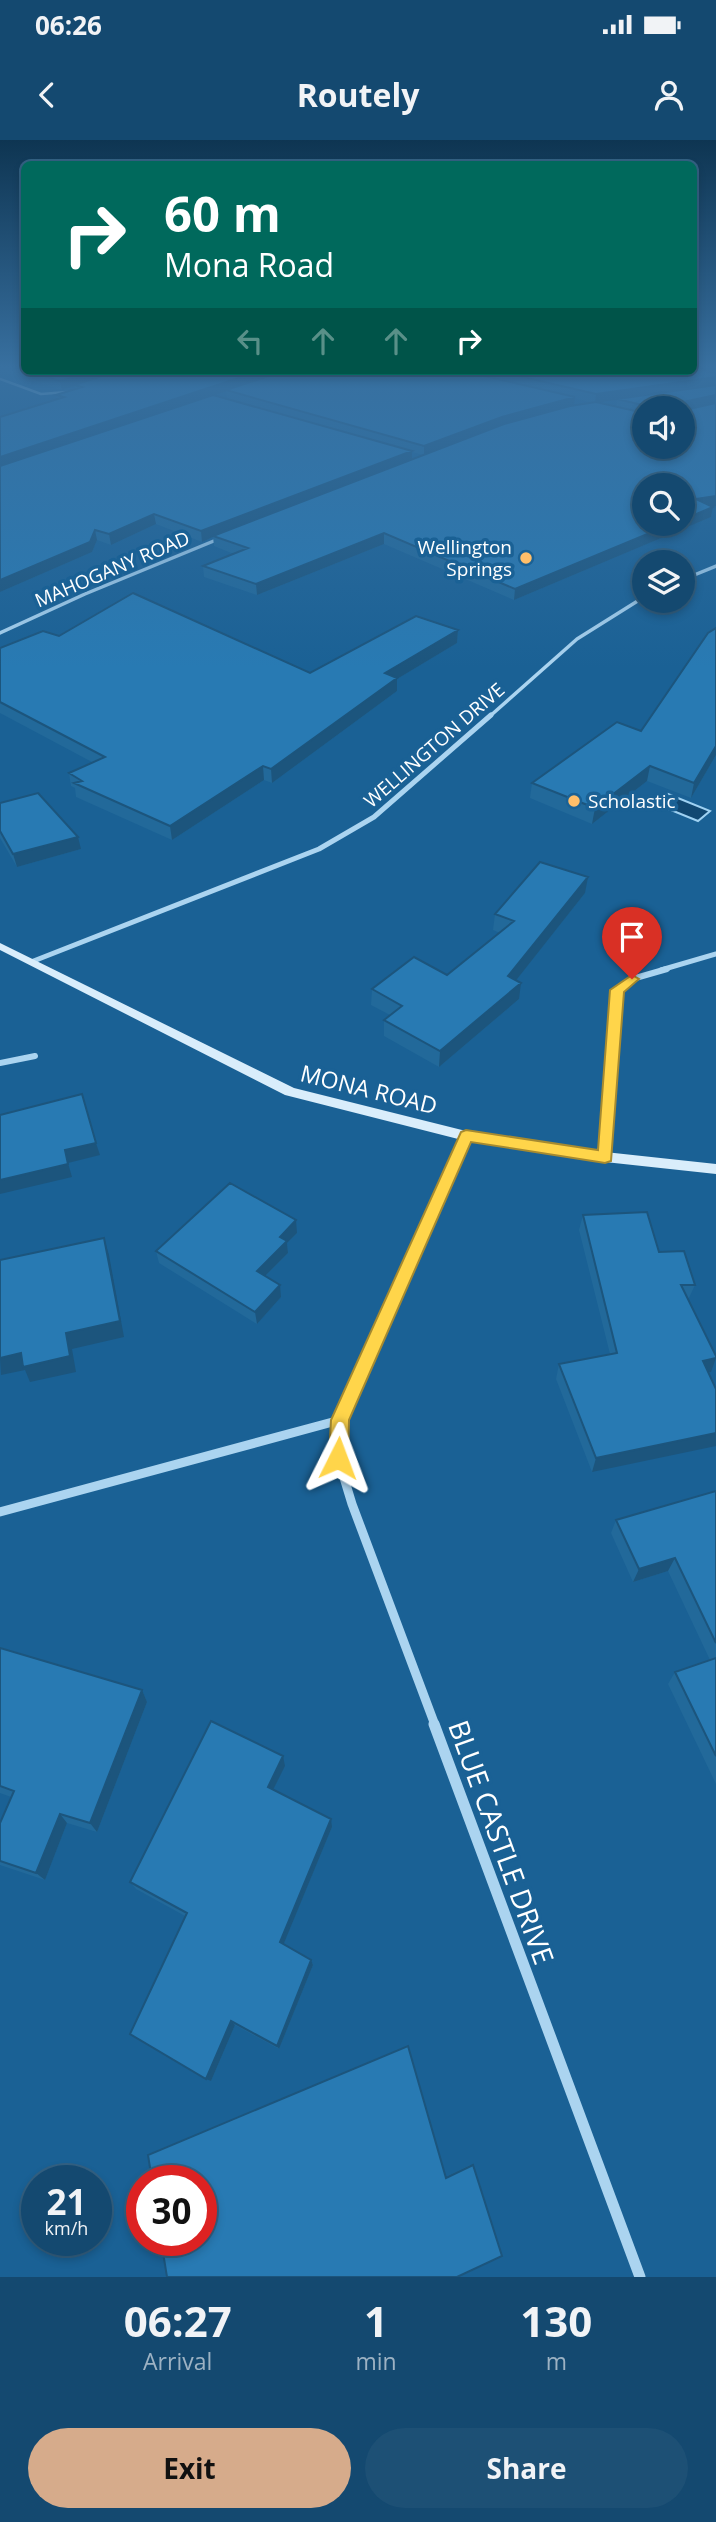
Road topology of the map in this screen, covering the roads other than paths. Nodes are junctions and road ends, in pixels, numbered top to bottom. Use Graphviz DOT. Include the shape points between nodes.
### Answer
graph roads {
  1 [pos="230,534"];
  2 [pos="716,566"];
  3 [pos="695,575"];
  4 [pos="632,605"];
  5 [pos="0,633"];
  6 [pos="0,946"];
  7 [pos="716,954"];
  8 [pos="31,962"];
  9 [pos="35,1056"];
  10 [pos="0,1063"];
  11 [pos="466,1136"];
  12 [pos="605,1157"];
  13 [pos="716,1169"];
  14 [pos="340,1420"];
  15 [pos="0,1512"];
  16 [pos="639,2277"];
  1 -- 5 [label="street, MAHOGANY ROAD"];
  2 -- 3 [label="street"];
  4 -- 8 [label="street, WELLINGTON DRIVE" via="577,639 363,824 319,849"];
  6 -- 8 [label="street, MONA ROAD"];
  7 -- 12 [label="street" via="632,979 617,990"];
  8 -- 11 [label="street, MONA ROAD" via="290,1093"];
  9 -- 10 [label="street"];
  11 -- 12 [label="street, MONA ROAD"];
  11 -- 14 [label="street, BLUE CASTLE DRIVE"];
  12 -- 13 [label="street, MONA ROAD"];
  14 -- 15 [label="street"];
  14 -- 16 [label="street, BLUE CASTLE DRIVE" via="338,1458 352,1504"];
}
